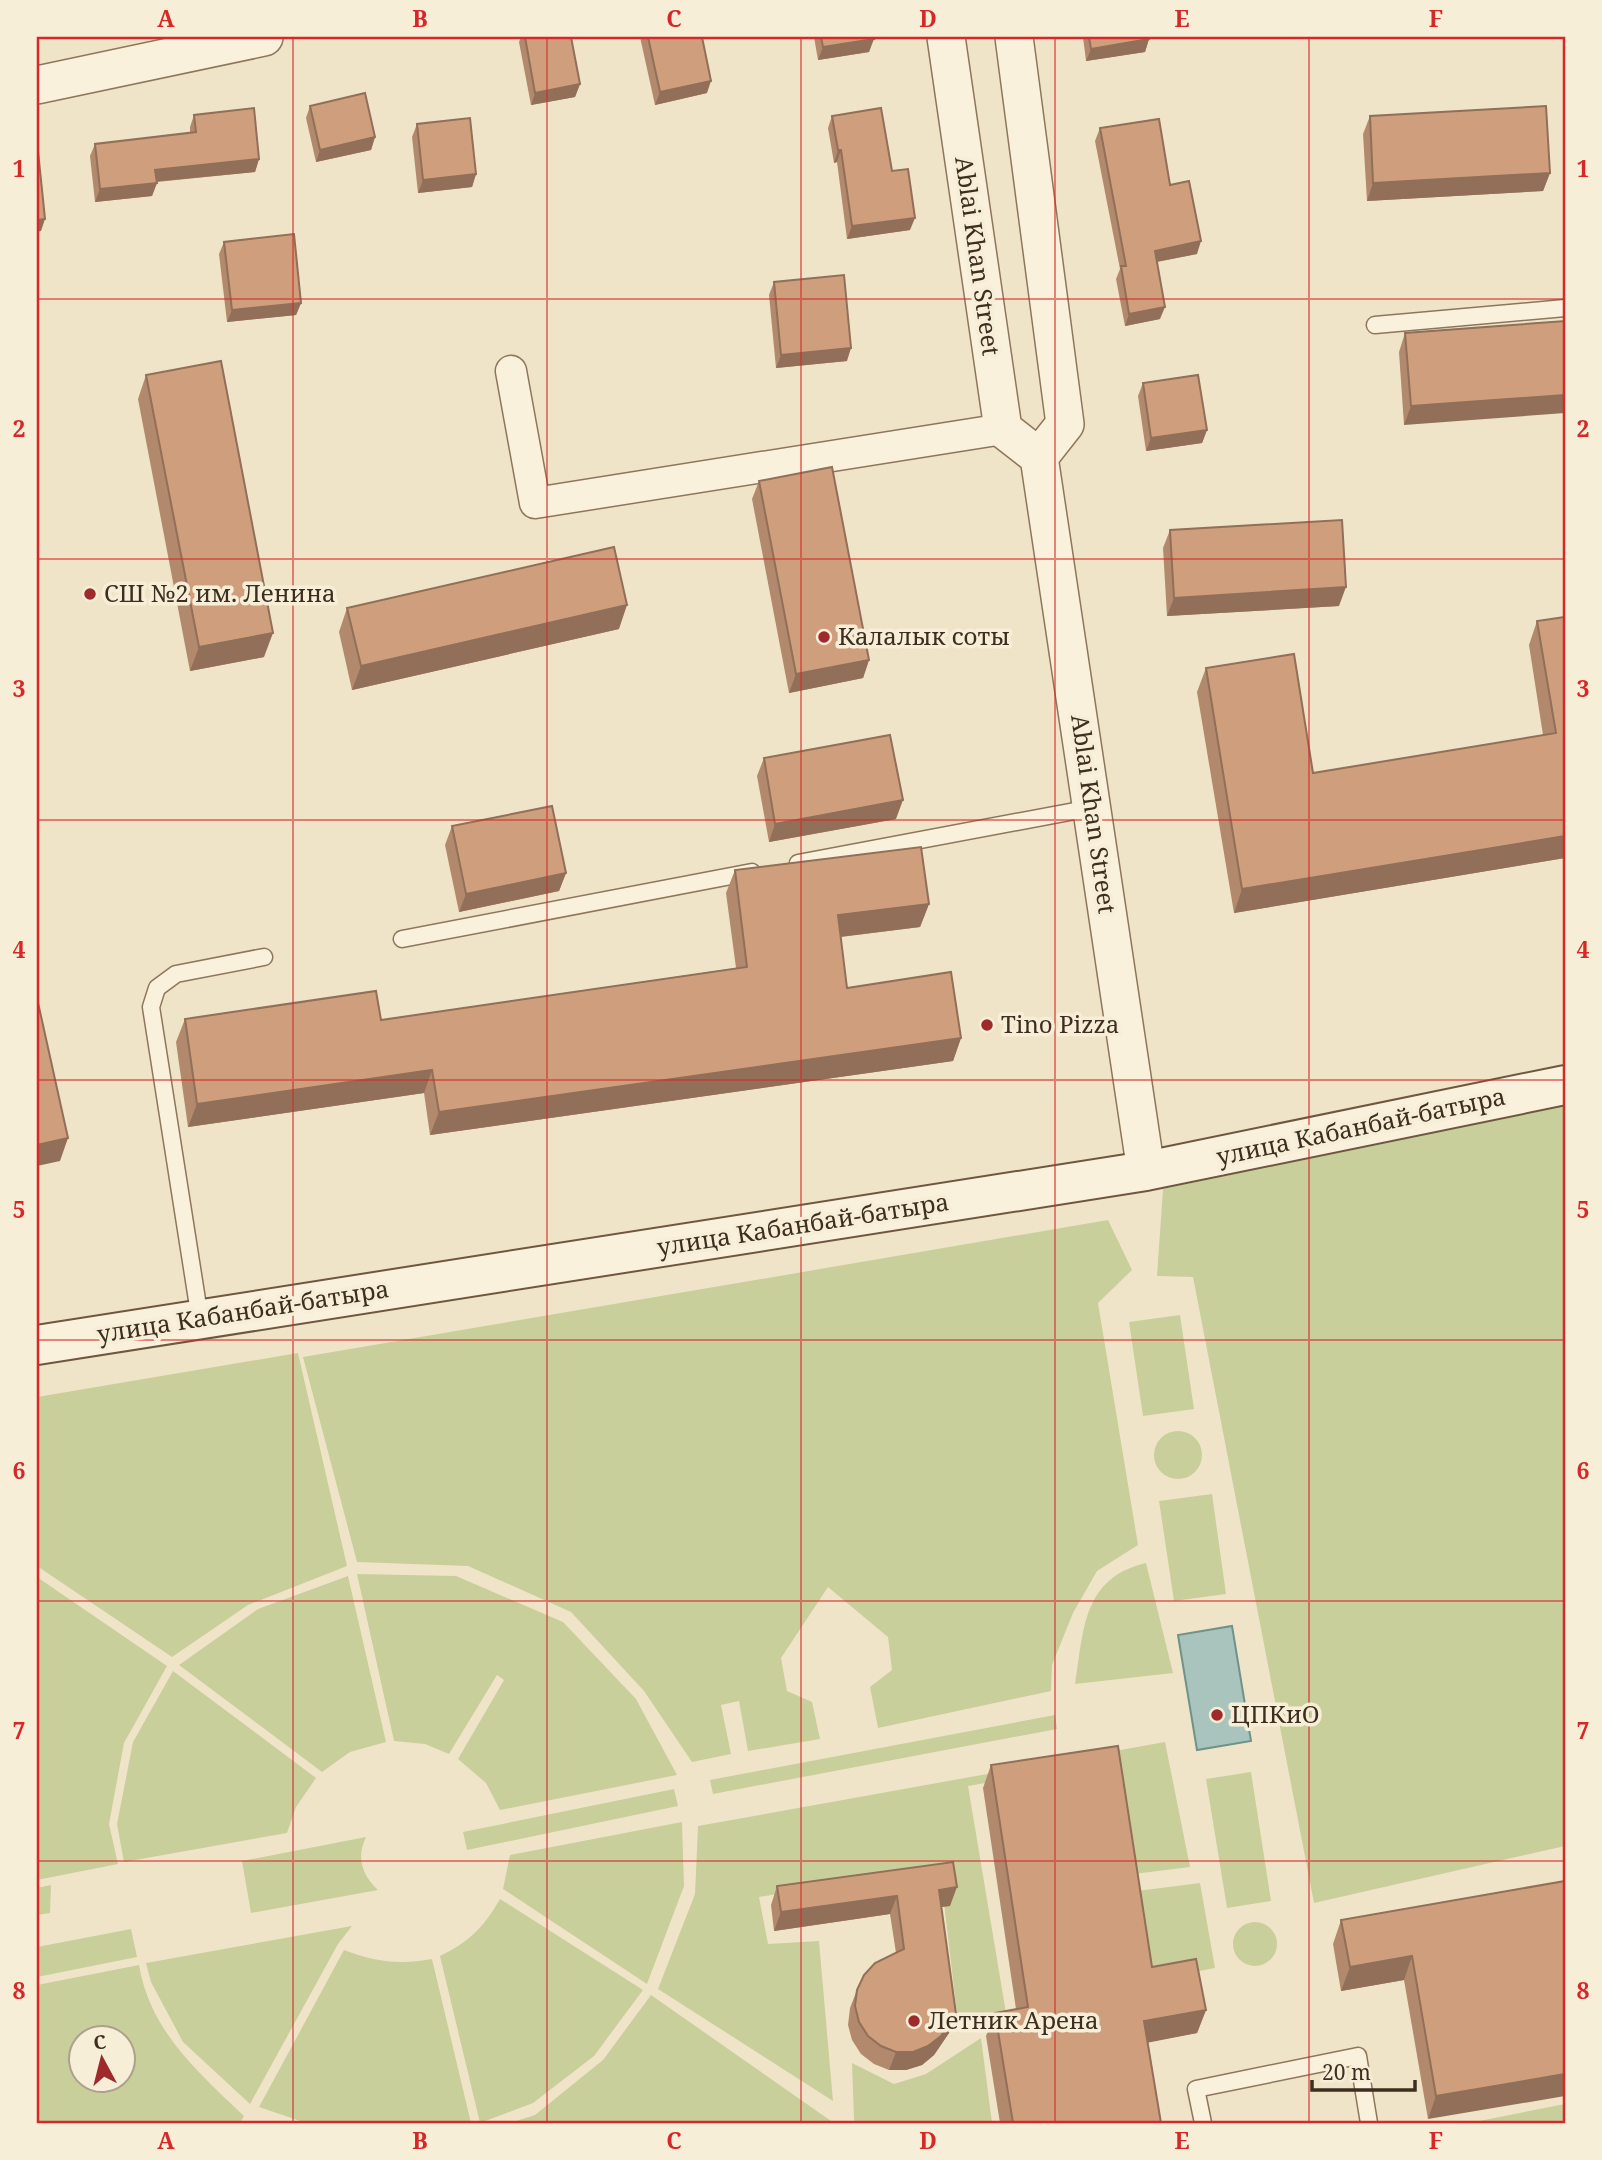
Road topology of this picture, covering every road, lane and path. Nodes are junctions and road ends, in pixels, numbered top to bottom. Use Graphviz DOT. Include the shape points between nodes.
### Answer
graph roads {
  1 [pos="264,37"];
  2 [pos="946,37"];
  3 [pos="1014,37"];
  4 [pos="37,85"];
  5 [pos="1565,308"];
  6 [pos="1375,326"];
  7 [pos="512,371"];
  8 [pos="1003,429"];
  9 [pos="1039,457"];
  10 [pos="1091,808"];
  11 [pos="402,939"];
  12 [pos="264,957"];
  13 [pos="1565,1085"];
  14 [pos="1146,1171"];
  15 [pos="200,1319"];
  16 [pos="37,1345"];
  17 [pos="1203,2123"];
  18 [pos="1369,2123"];
  1 -- 4 [label="street"];
  2 -- 8 [label="street, Ablai Khan Street"];
  3 -- 9 [label="street" via="1065,424"];
  5 -- 6 [label="lane"];
  7 -- 8 [label="street" via="535,503"];
  8 -- 9 [label="street"];
  9 -- 10 [label="street, Ablai Khan Street"];
  10 -- 11 [label="lane"];
  10 -- 14 [label="street, Ablai Khan Street"];
  12 -- 15 [label="lane" via="176,974 157,988 151,1007"];
  13 -- 14 [label="main road, улица Кабанбай-батыра"];
  14 -- 15 [label="main road, улица Кабанбай-батыра"];
  15 -- 16 [label="main road, улица Кабанбай-батыра"];
  17 -- 18 [label="lane" via="1196,2089 1358,2056"];
}
